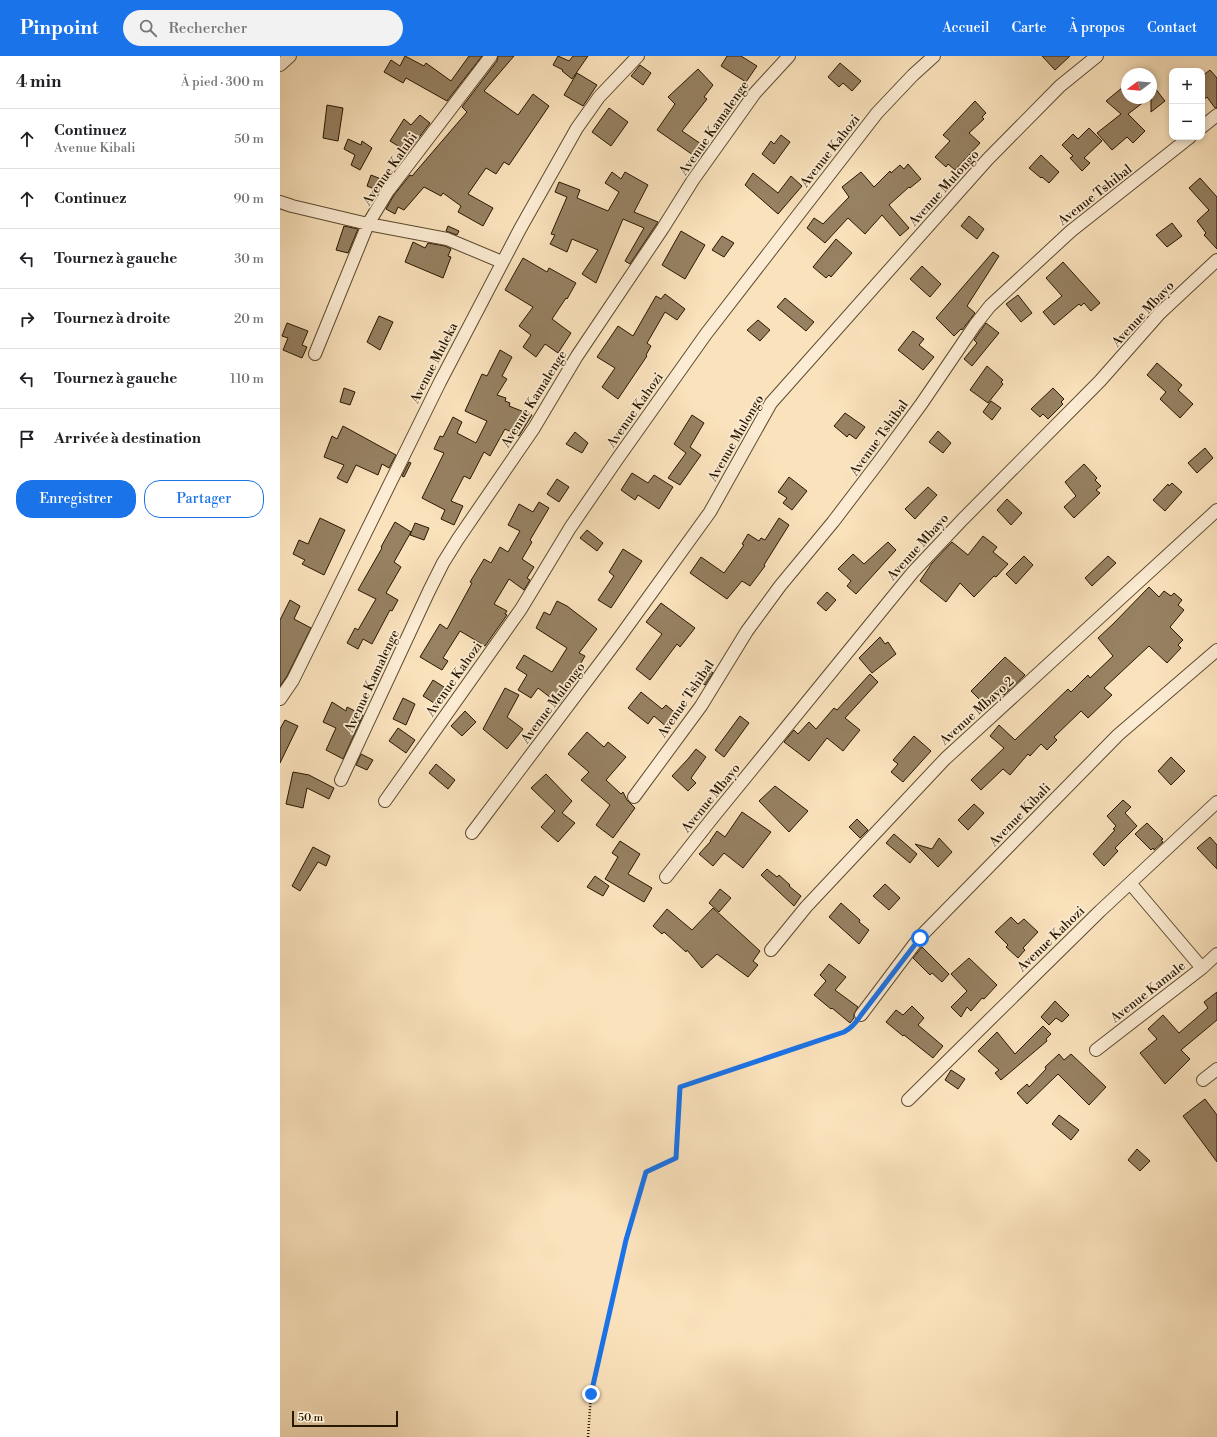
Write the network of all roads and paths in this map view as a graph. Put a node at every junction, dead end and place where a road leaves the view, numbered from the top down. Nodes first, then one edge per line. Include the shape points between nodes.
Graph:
1 (290, 56) edge
2 (491, 56) edge
3 (638, 56) edge
4 (789, 56) edge
5 (934, 56) edge
6 (1097, 56) edge
7 (280, 65) edge
8 (1217, 115) edge
9 (1205, 125) edge
10 (1186, 140) edge
11 (280, 202) edge
12 (368, 224) junction
13 (1217, 260) edge
14 (502, 262) junction
15 (315, 354) dead end
16 (1217, 510) edge
17 (1217, 650) edge
18 (280, 699) edge
19 (341, 780) dead end
20 (634, 797) dead end
21 (385, 801) dead end
22 (1217, 802) edge
23 (472, 833) dead end
24 (666, 877) dead end
25 (1130, 883) junction
26 (771, 950) dead end
27 (1217, 954) edge
28 (1202, 968) junction
29 (861, 1015) joint
30 (1096, 1050) dead end
31 (1217, 1069) edge
32 (1203, 1080) dead end
33 (908, 1100) dead end
34 (588, 1437) edge

1 - 7 street
2 - 12 street, Avenue Kalubi via 388,191
3 - 14 street, Avenue Muleka via 599,97 577,128
4 - 19 street, Avenue Kamalenge via 755,93 693,180 577,356 534,428 443,564
5 - 21 street, Avenue Kahozi via 877,113 706,334 570,528 521,609
6 - 23 street, Avenue Mulongo via 1060,86 987,160 771,403 710,512
8 - 9 street
10 - 20 street, Avenue Tshibal via 1071,231 990,306 881,459 747,631 701,706
11 - 12 street
12 - 14 street via 447,239
12 - 15 street, Avenue Kalubi
13 - 24 street, Avenue Mbayo via 1160,313 1100,382 913,572
14 - 18 street, Avenue Muleka via 293,680
16 - 26 street, Avenue Mbayo 2 via 945,759 806,907
17 - 29 street, Avenue Kibali via 1118,735 920,938
22 - 25 street, Avenue Kahozi
25 - 28 street
25 - 33 street, Avenue Kahozi
27 - 28 street, Avenue Kamale
28 - 30 street, Avenue Kamale
29 - 34 path via 855,1024 844,1032 680,1087 676,1158 646,1172 626,1240 591,1394
31 - 32 street

